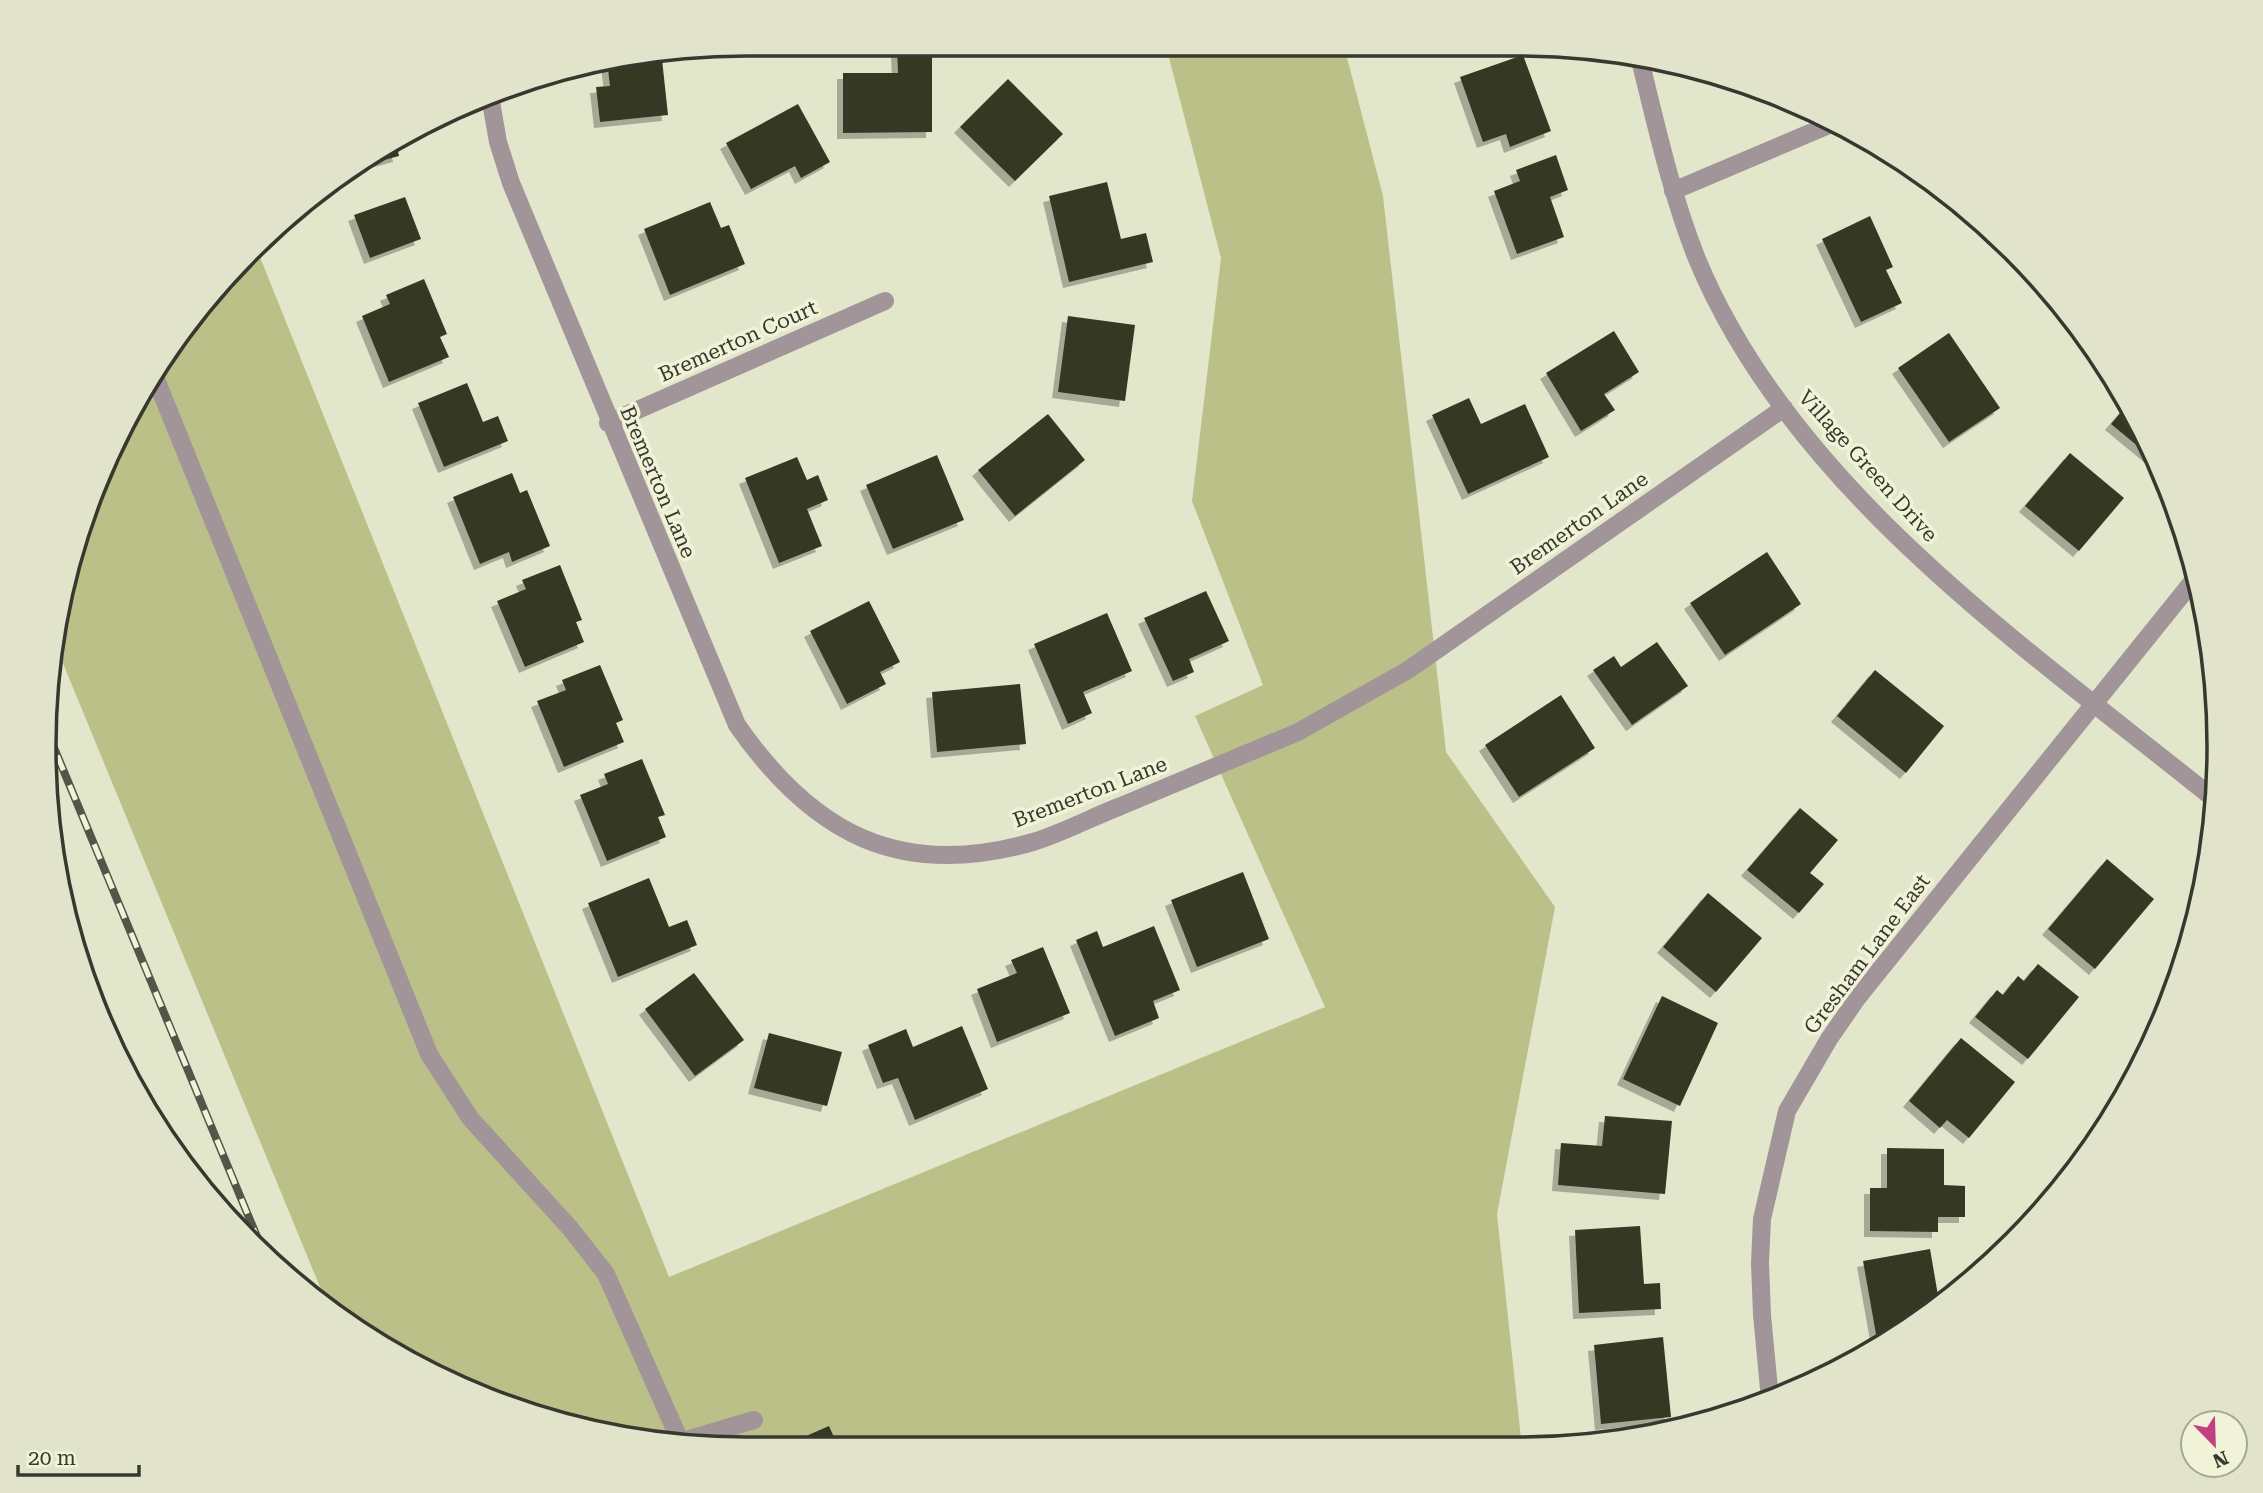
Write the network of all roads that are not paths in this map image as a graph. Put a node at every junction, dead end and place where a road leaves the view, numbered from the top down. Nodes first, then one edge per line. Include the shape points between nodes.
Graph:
1 (1642, 68) edge
2 (492, 105) edge
3 (1823, 128) edge
4 (1674, 191) junction
5 (885, 301) dead end
6 (158, 385) edge
7 (1784, 408) junction
8 (608, 423) junction
9 (2188, 587) edge
10 (2095, 702) junction
11 (2206, 792) edge
12 (1769, 1388) edge
13 (754, 1420) dead end
14 (677, 1433) edge
15 (703, 1436) edge

1 - 4 street, Village Green Drive
2 - 8 street, Bremerton Lane via 511,183
3 - 4 street
4 - 7 street, Village Green Drive via 1698,260 1734,333
5 - 8 street, Bremerton Court
6 - 14 street via 429,1054 470,1118 606,1274
7 - 8 street, Bremerton Lane via 1408,670 1337,713 1034,842 955,857 912,853 863,840 822,818 759,757 737,725
7 - 10 street, Village Green Drive via 1910,549
9 - 10 street, Gresham Lane East
10 - 11 street, Village Green Drive
10 - 12 street, Gresham Lane East via 1858,997 1787,1111 1762,1219 1759,1263
13 - 15 street

